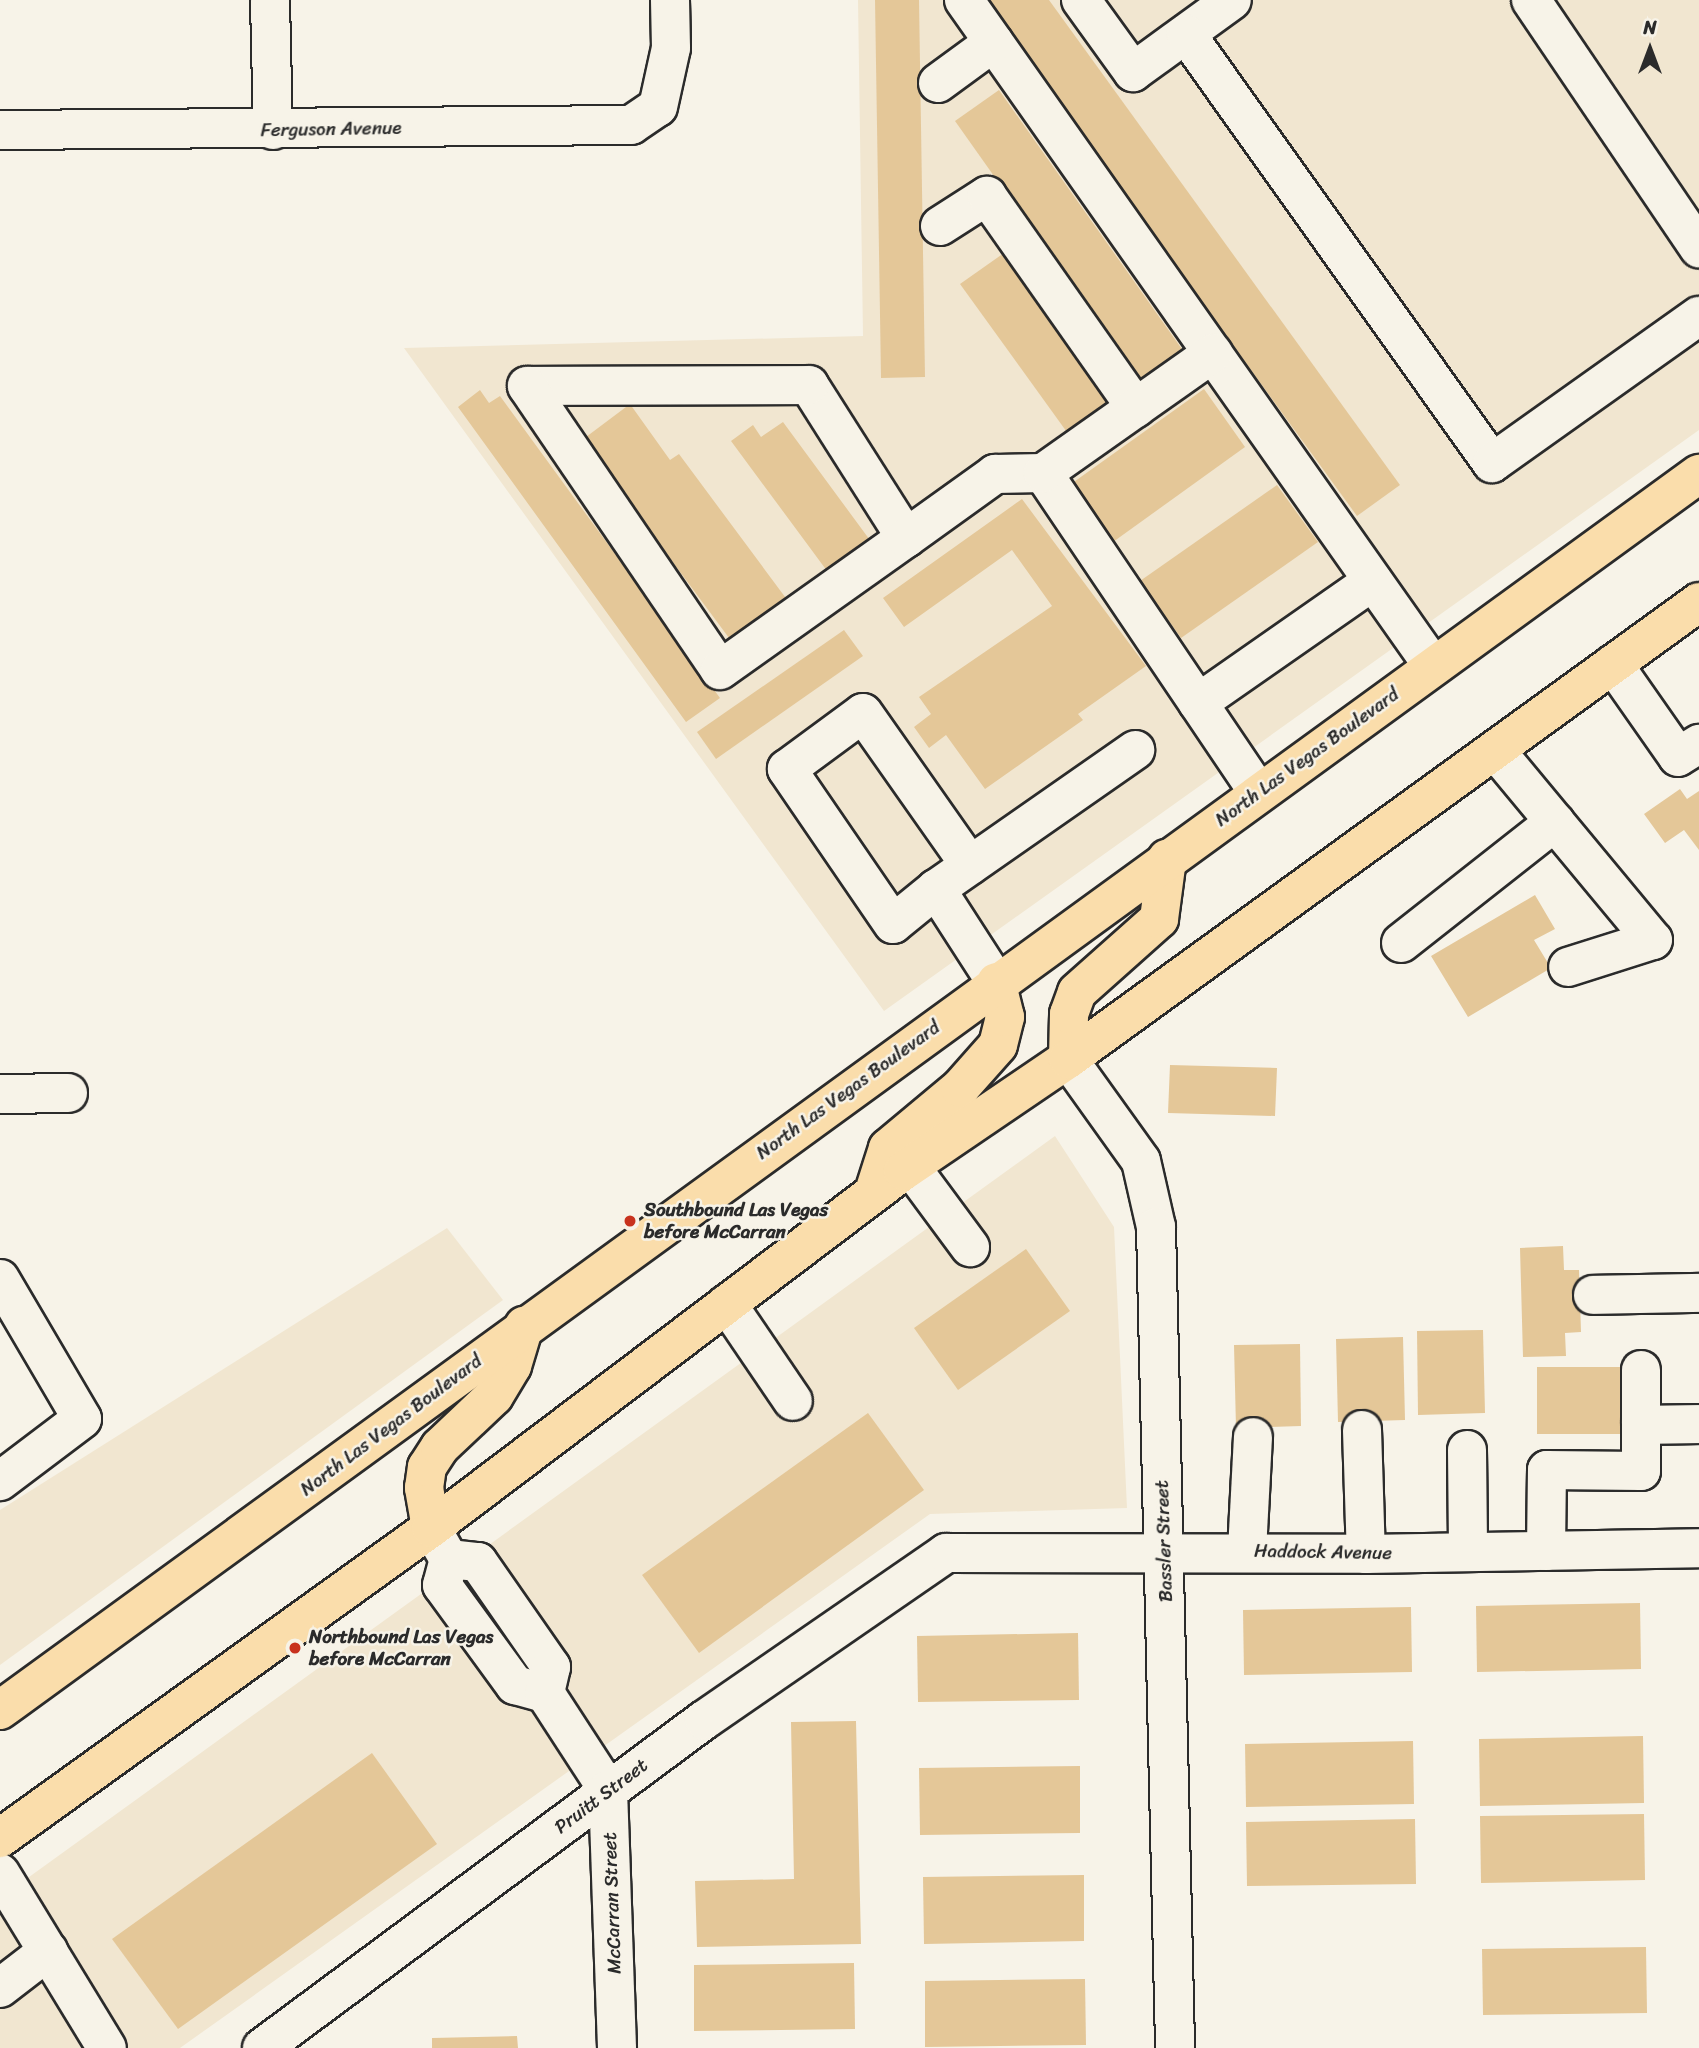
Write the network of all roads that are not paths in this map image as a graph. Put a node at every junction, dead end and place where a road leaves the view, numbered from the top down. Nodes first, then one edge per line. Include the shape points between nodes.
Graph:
1 (270, 0) edge
2 (670, 0) edge
3 (964, 0) edge
4 (1081, 0) edge
5 (1232, 0) edge
6 (1531, 0) edge
7 (1186, 34) junction
8 (994, 42) junction
9 (938, 83) dead end
10 (0, 130) edge
11 (273, 130) junction
12 (940, 226) dead end
13 (1699, 248) edge
14 (1699, 316) edge
15 (1213, 353) junction
16 (1136, 408) junction
17 (1044, 473) junction
18 (1699, 474) edge
19 (906, 538) junction
20 (1373, 581) junction
21 (1699, 602) edge
22 (1614, 664) junction
23 (1433, 666) junction
24 (1198, 703) junction
25 (1699, 744) edge
26 (1135, 750) dead end
27 (1495, 750) junction
28 (1258, 792) junction
29 (1555, 822) junction
30 (1167, 859) junction
31 (970, 865) junction
32 (936, 889) junction
33 (1401, 943) dead end
34 (1568, 967) dead end
35 (996, 982) junction
36 (1068, 1059) junction
37 (68, 1093) dead end
38 (0, 1094) edge
39 (910, 1166) junction
40 (874, 1192) junction
41 (970, 1247) dead end
42 (0, 1279) edge
43 (1699, 1293) edge
44 (1593, 1295) dead end
45 (727, 1304) junction
46 (524, 1326) junction
47 (1641, 1370) dead end
48 (793, 1401) dead end
49 (1699, 1424) edge
50 (1641, 1425) junction
51 (1362, 1430) dead end
52 (1253, 1437) dead end
53 (1467, 1450) dead end
54 (0, 1481) edge
55 (440, 1543) junction
56 (1699, 1548) edge
57 (1247, 1551) junction
58 (1546, 1551) junction
59 (1165, 1552) junction
60 (1468, 1552) junction
61 (946, 1553) joint
62 (1366, 1554) junction
63 (0, 1710) edge
64 (608, 1790) junction
65 (0, 1838) edge
66 (0, 1873) edge
67 (48, 1951) junction
68 (0, 1988) edge
69 (107, 2048) edge
70 (262, 2048) edge
71 (617, 2048) edge
72 (1175, 2048) edge

1 - 11 street
2 - 11 street, Ferguson Avenue via 671,48 657,107 631,125
3 - 8 street
4 - 7 street via 1133,72
5 - 7 street
6 - 13 street
7 - 14 street via 1492,463
8 - 9 street
8 - 15 street
10 - 11 street, Ferguson Avenue
12 - 16 street via 987,196
15 - 16 street
15 - 20 street
16 - 17 street
17 - 19 street via 995,474
17 - 24 street
18 - 23 main road, North Las Vegas Boulevard
19 - 19 street via 720,670 527,386 809,385
20 - 23 street
20 - 24 street
21 - 22 main road
22 - 25 street via 1678,757
22 - 27 main road
23 - 28 main road, North Las Vegas Boulevard
24 - 28 street
26 - 31 street
27 - 29 street
27 - 36 main road
28 - 30 main road, North Las Vegas Boulevard
29 - 33 street
29 - 34 street via 1653,940
30 - 35 main road, North Las Vegas Boulevard
30 - 36 main road via 1159,919 1077,992 1069,1014
31 - 32 street
31 - 32 street via 863,713 787,769 893,924
32 - 35 street
35 - 40 main road via 1005,1017 998,1045 960,1087 888,1148
35 - 46 main road, North Las Vegas Boulevard
36 - 39 main road
36 - 59 street, Bassler Street via 1141,1161 1156,1227
37 - 38 street
39 - 40 main road
39 - 41 street
40 - 45 main road
42 - 54 street via 82,1419
43 - 44 street
45 - 48 street
45 - 55 main road
46 - 55 main road via 512,1366 494,1396 440,1447 427,1467 424,1488
46 - 63 main road, North Las Vegas Boulevard
47 - 50 street
49 - 50 street
50 - 58 street via 1641,1471 1547,1471
51 - 62 street
52 - 57 street
53 - 60 street
55 - 64 street via 478,1562 551,1668 545,1693
55 - 65 main road
56 - 58 street, Haddock Avenue
57 - 59 street, Haddock Avenue
57 - 62 street, Haddock Avenue
58 - 60 street, Haddock Avenue
59 - 61 street, Haddock Avenue
59 - 72 street, Bassler Street
60 - 62 street, Haddock Avenue
61 - 64 street, Pruitt Street
64 - 70 street, Pruitt Street
64 - 71 street, McCarran Street
66 - 67 street
67 - 68 street
67 - 69 street

